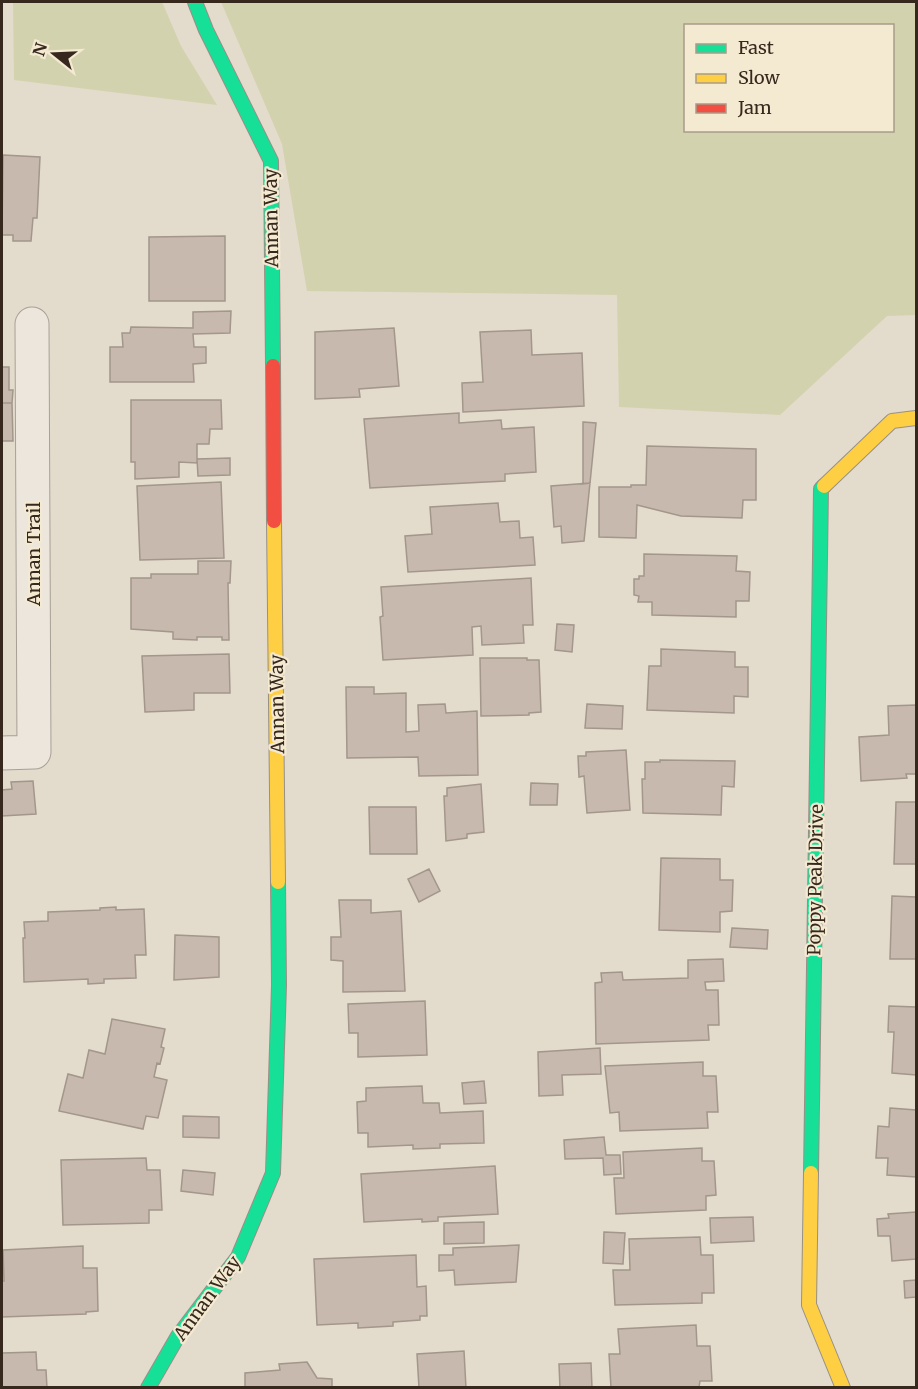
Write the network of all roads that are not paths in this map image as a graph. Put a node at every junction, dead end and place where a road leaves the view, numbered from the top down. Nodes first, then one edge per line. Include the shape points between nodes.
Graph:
1 (195, 2) edge
2 (32, 324) dead end
3 (916, 418) edge
4 (2, 753) edge
5 (148, 1388) edge
6 (843, 1388) edge

1 - 5 street, Annan Way via 271,161 279,1008 273,1173 238,1257 178,1336
2 - 4 street, Annan Trail via 34,752
3 - 6 street, Poppy Peak Drive via 892,421 821,489 809,1305

